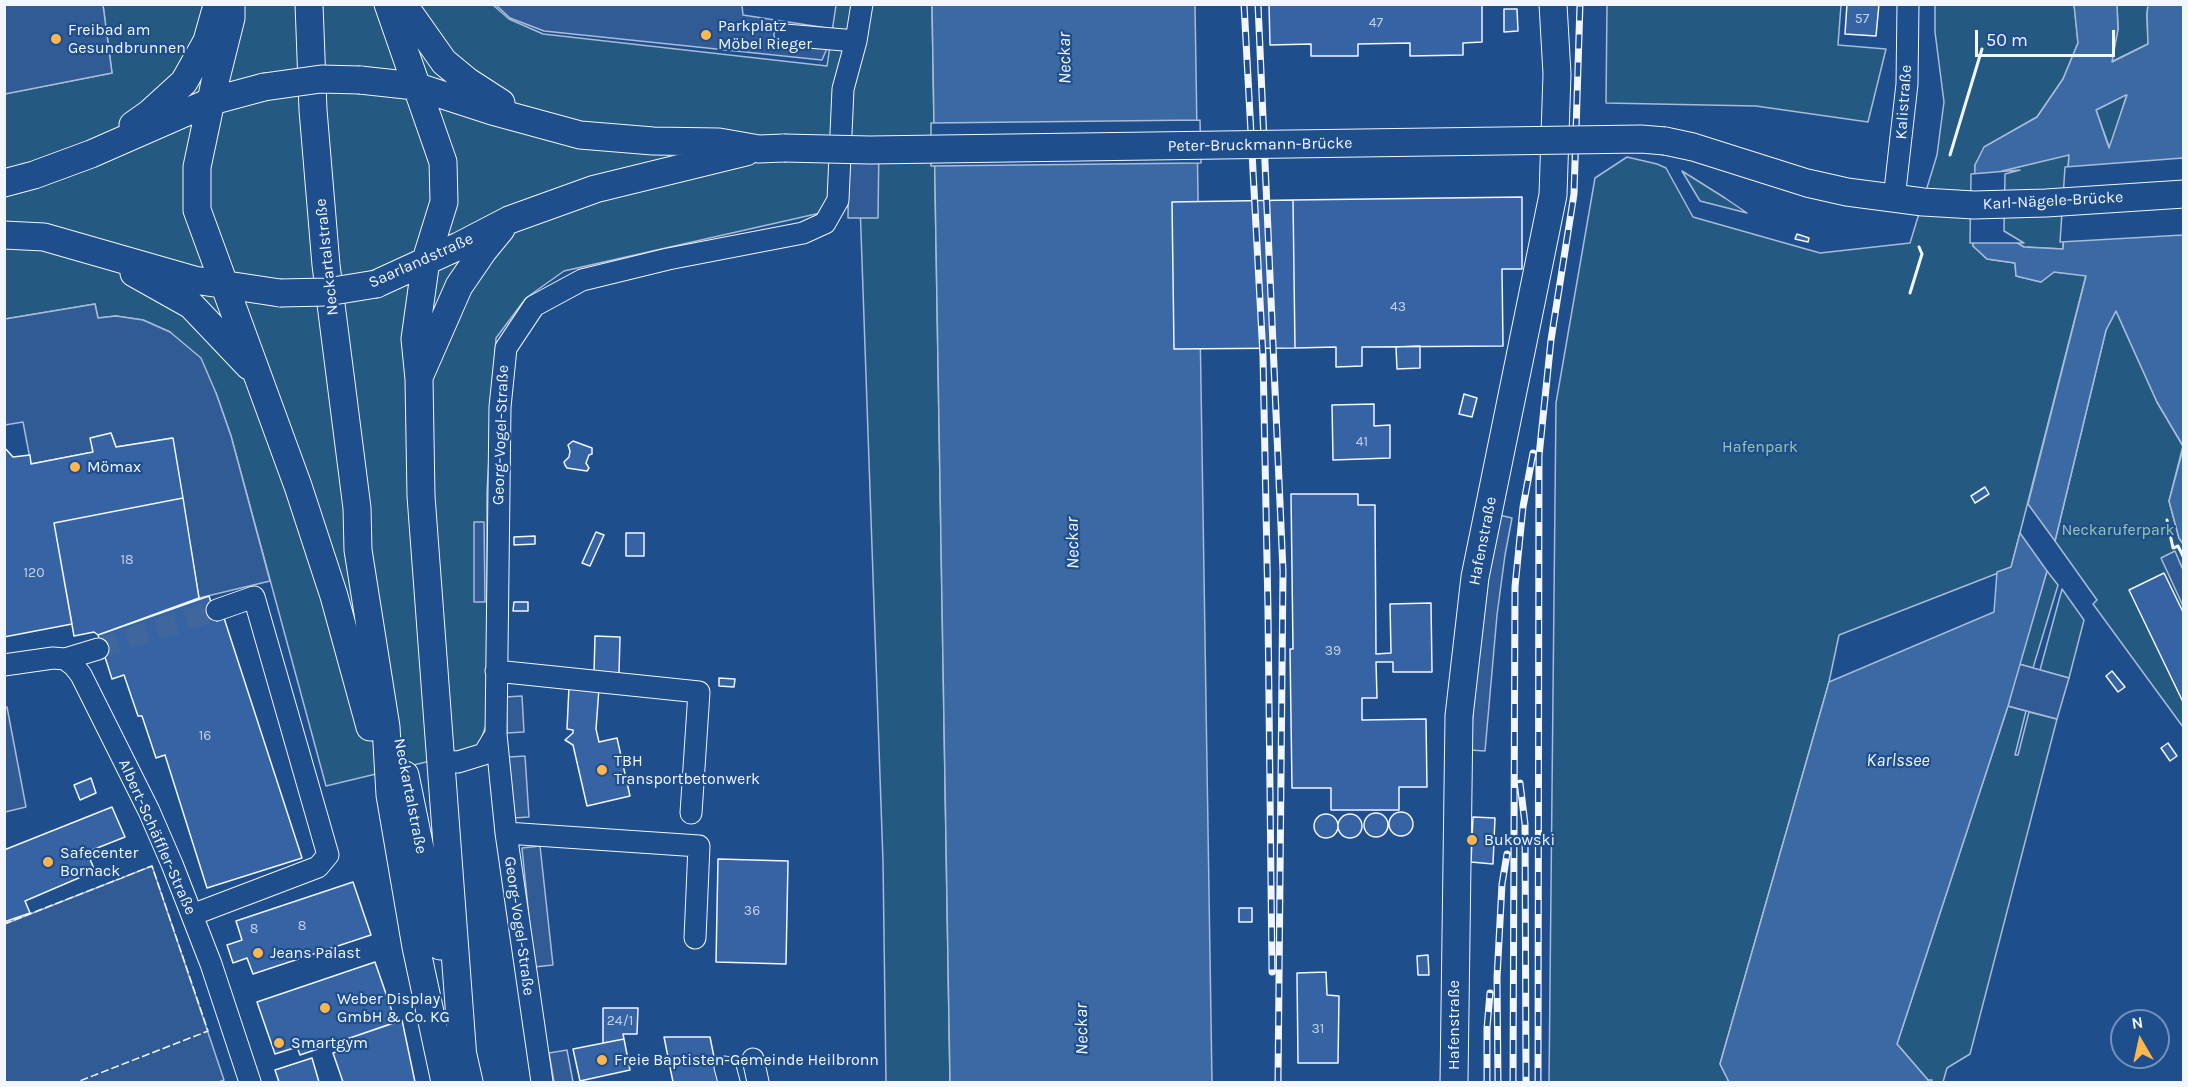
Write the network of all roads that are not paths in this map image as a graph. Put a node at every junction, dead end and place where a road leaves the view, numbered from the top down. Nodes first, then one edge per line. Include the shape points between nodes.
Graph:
1 (217, 4) edge
2 (231, 4) edge
3 (309, 4) edge
4 (388, 4) edge
5 (403, 4) edge
6 (862, 4) edge
7 (1553, 4) edge
8 (1908, 4) edge
9 (785, 35) dead end
10 (856, 41) junction
11 (415, 86) junction
12 (212, 101) junction
13 (530, 121) junction
14 (771, 149) junction
15 (92, 154) junction
16 (4, 183) edge
17 (2184, 194) edge
18 (1894, 199) junction
19 (509, 220) junction
20 (4, 235) edge
21 (90, 249) junction
22 (426, 260) junction
23 (224, 284) junction
24 (260, 377) junction
25 (419, 379) junction
26 (357, 508) junction
27 (217, 610) tunnel mouth
28 (98, 649) tunnel mouth
29 (65, 659) junction
30 (4, 665) edge
31 (496, 670) junction
32 (496, 734) junction
33 (440, 761) junction
34 (390, 795) junction
35 (691, 813) dead end
36 (506, 833) junction
37 (192, 915) junction
38 (695, 938) dead end
39 (753, 1059) dead end
40 (453, 1077) edge
41 (250, 1083) edge
42 (542, 1083) edge
43 (758, 1083) edge
44 (1454, 1083) edge

1 - 15 main road via 207,41 184,82 150,113
2 - 12 main road
3 - 26 main road, Neckartalstraße via 326,265
4 - 11 main road
5 - 13 main road via 444,62
6 - 10 street
7 - 44 main road, Hafenstraße via 1557,74 1553,195 1475,577 1459,716
8 - 18 street, Kalistraße via 1907,84
9 - 10 street
10 - 31 street, Georg-Vogel-Straße via 843,89 838,200 825,223 803,233 582,280 534,306 506,348 500,407
11 - 12 main road, bridge via 321,79 264,87
11 - 13 main road
11 - 22 main road via 443,162 444,202
12 - 15 main road
12 - 23 main road via 197,167 197,210
13 - 14 main road via 580,135 719,142
14 - 18 main road, Peter-Bruckmann-Brücke, bridge via 1641,139 1693,147 1807,183
14 - 19 main road, Saarlandstraße via 596,189
15 - 16 main road
17 - 18 main road, Karl-Nägele-Brücke via 1974,205
19 - 22 main road, Saarlandstraße
19 - 25 main road via 459,286
20 - 21 main road, Saarlandstraße via 44,237
21 - 23 main road, Saarlandstraße via 194,280
21 - 24 main road via 191,305
22 - 23 main road, Saarlandstraße, bridge via 376,284 327,292 280,293
22 - 25 main road via 415,339
23 - 24 main road
24 - 34 main road via 334,596
25 - 33 main road via 421,496
26 - 34 main road, Neckartalstraße via 358,550 386,727
26 - 40 main road, Neckartalstraße via 369,556
27 - 37 street via 254,597 328,855 318,867
28 - 29 street
29 - 30 street
29 - 37 street, Albert-Schäffler-Straße via 81,675 102,715 149,811
31 - 32 street, Georg-Vogel-Straße
31 - 35 street via 699,692
32 - 33 street via 484,754 458,762
32 - 36 street, Georg-Vogel-Straße
33 - 40 main road
34 - 40 main road, Neckartalstraße via 416,947
36 - 38 street via 699,846
36 - 42 street, Georg-Vogel-Straße
37 - 41 street, Albert-Schäffler-Straße
39 - 43 street

